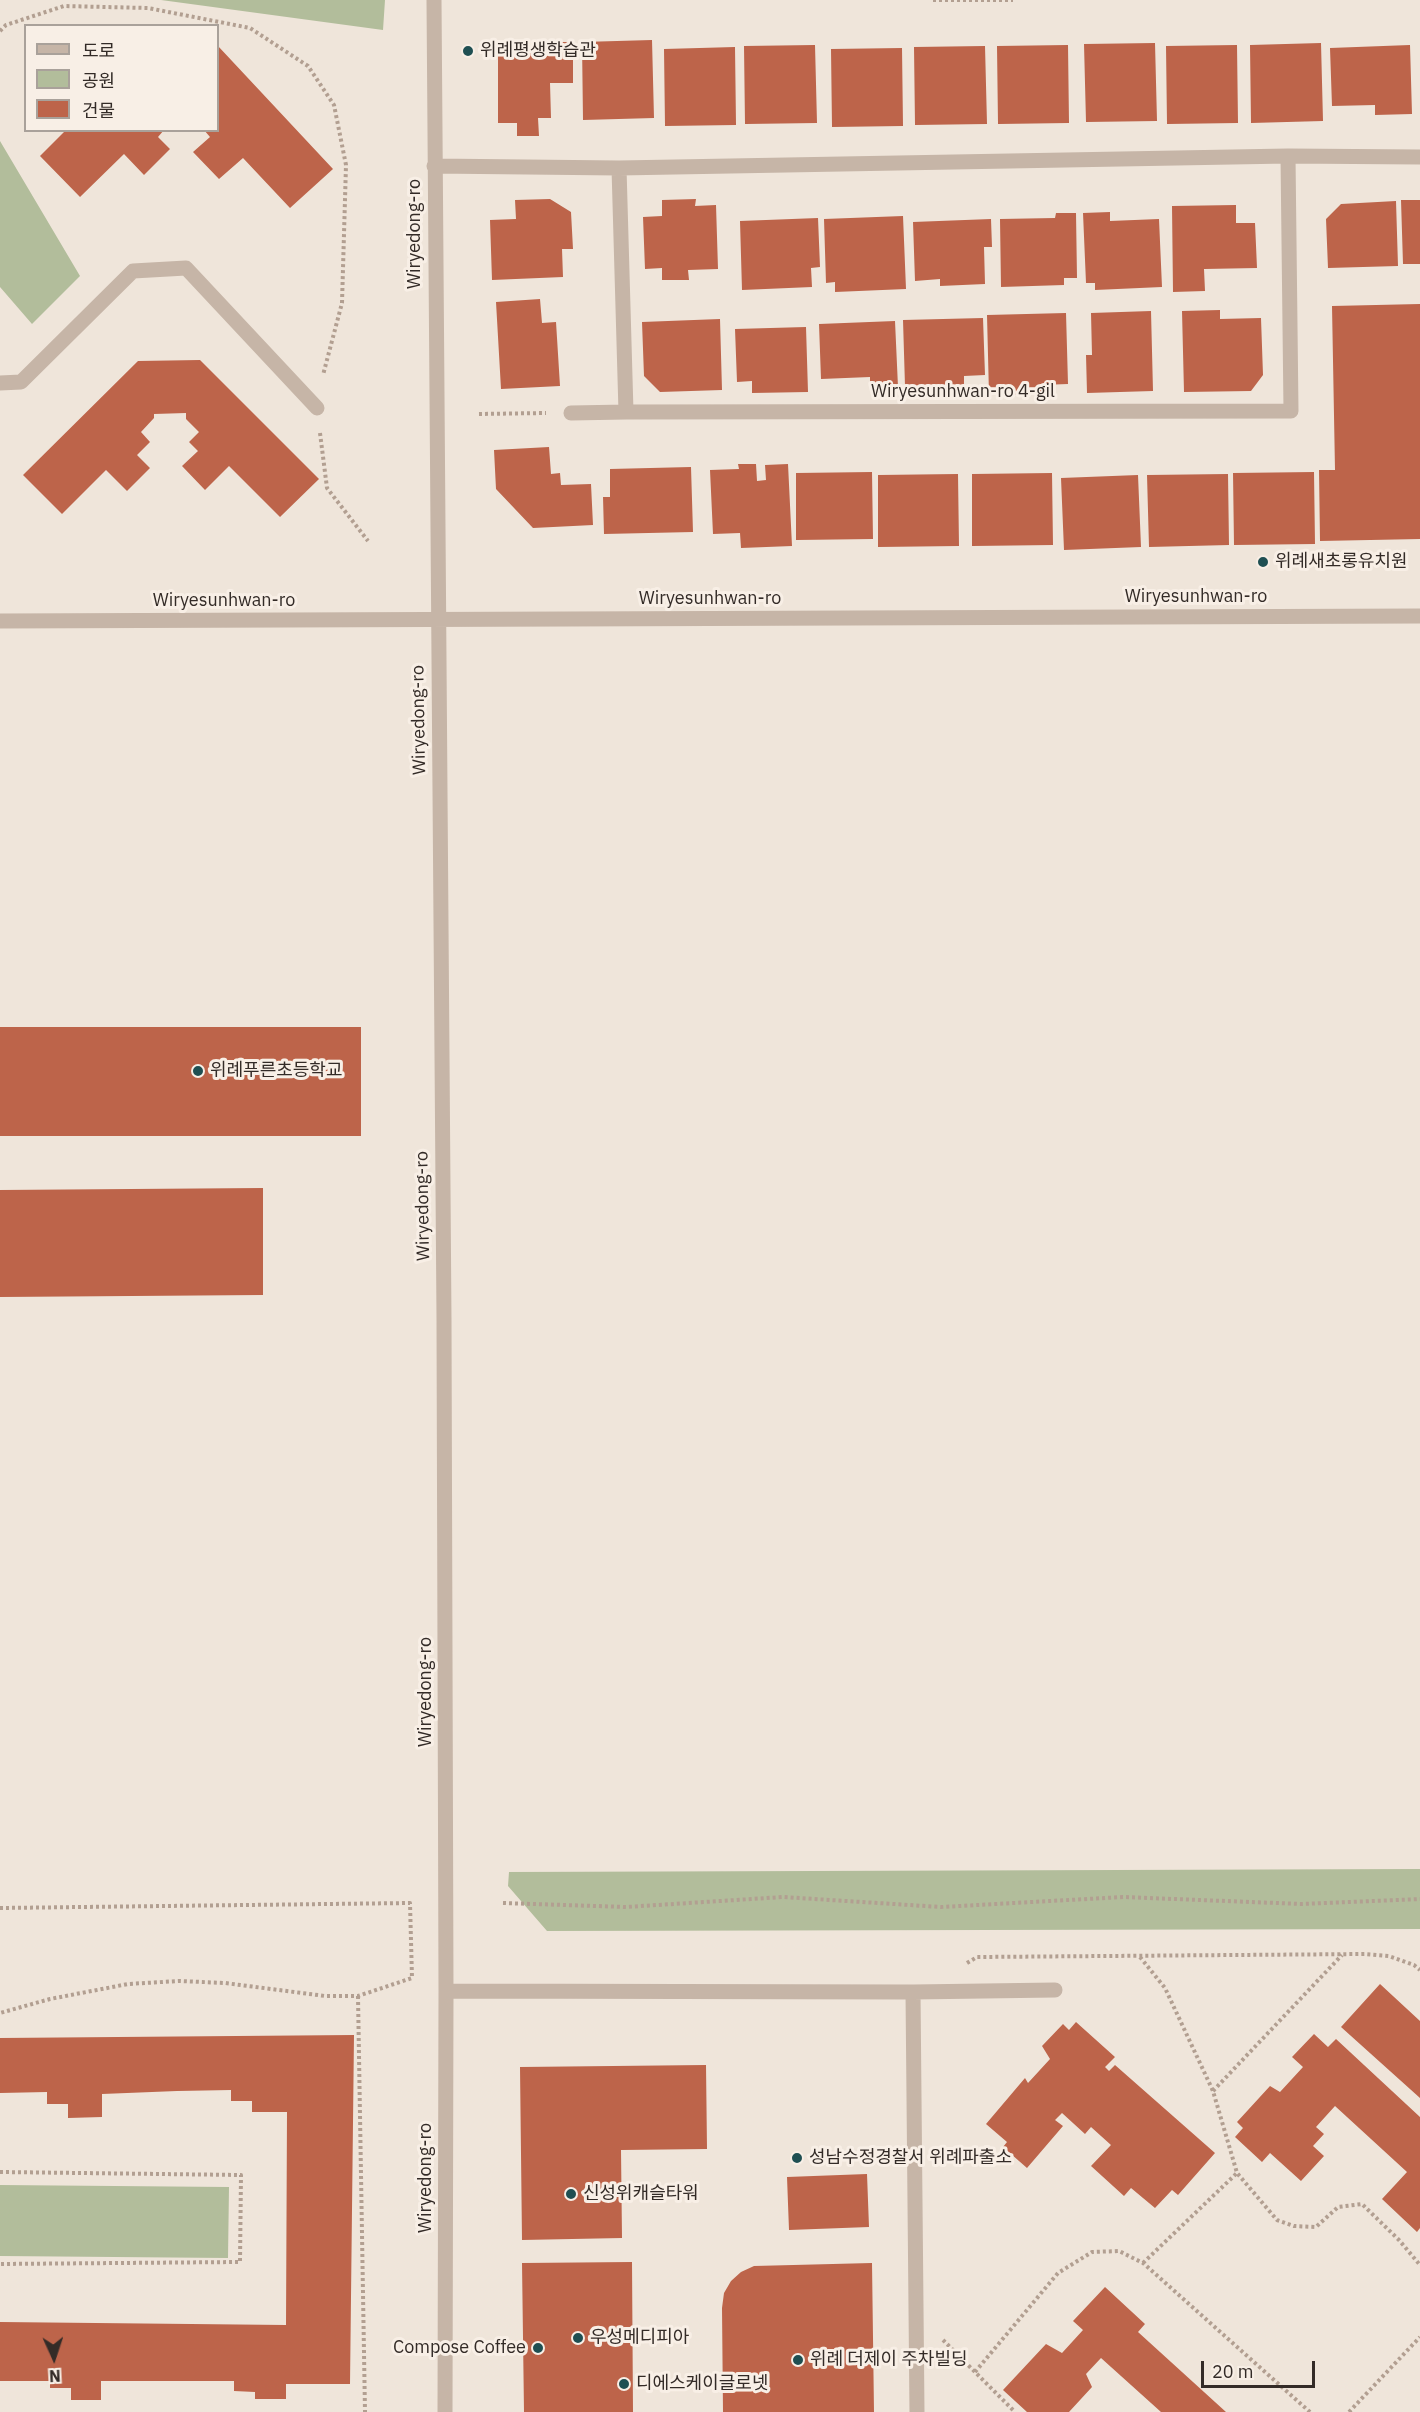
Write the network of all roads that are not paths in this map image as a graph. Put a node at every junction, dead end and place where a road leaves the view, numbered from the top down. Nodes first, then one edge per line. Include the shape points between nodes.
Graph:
1 (434, 0) edge
2 (1288, 156) junction
3 (1420, 157) edge
4 (434, 166) junction
5 (619, 168) junction
6 (0, 383) edge
7 (317, 408) road end
8 (626, 412) junction
9 (571, 413) road end
10 (1420, 616) edge
11 (437, 619) junction
12 (0, 621) edge
13 (1055, 1990) dead end
14 (447, 1991) junction
15 (913, 1992) junction
16 (444, 2412) edge
17 (917, 2412) edge

1 - 4 street, Wiryedong-ro
2 - 3 street
2 - 5 street
2 - 8 street, Wiryesunhwan-ro 4-gil via 1291,411
4 - 5 street
4 - 11 street, Wiryedong-ro
5 - 8 street
6 - 7 street via 21,382 133,271 186,268
8 - 9 street
10 - 11 street, Wiryesunhwan-ro
11 - 12 street, Wiryesunhwan-ro
11 - 14 street, Wiryedong-ro
13 - 15 street
14 - 15 street
14 - 16 street, Wiryedong-ro
15 - 17 street

